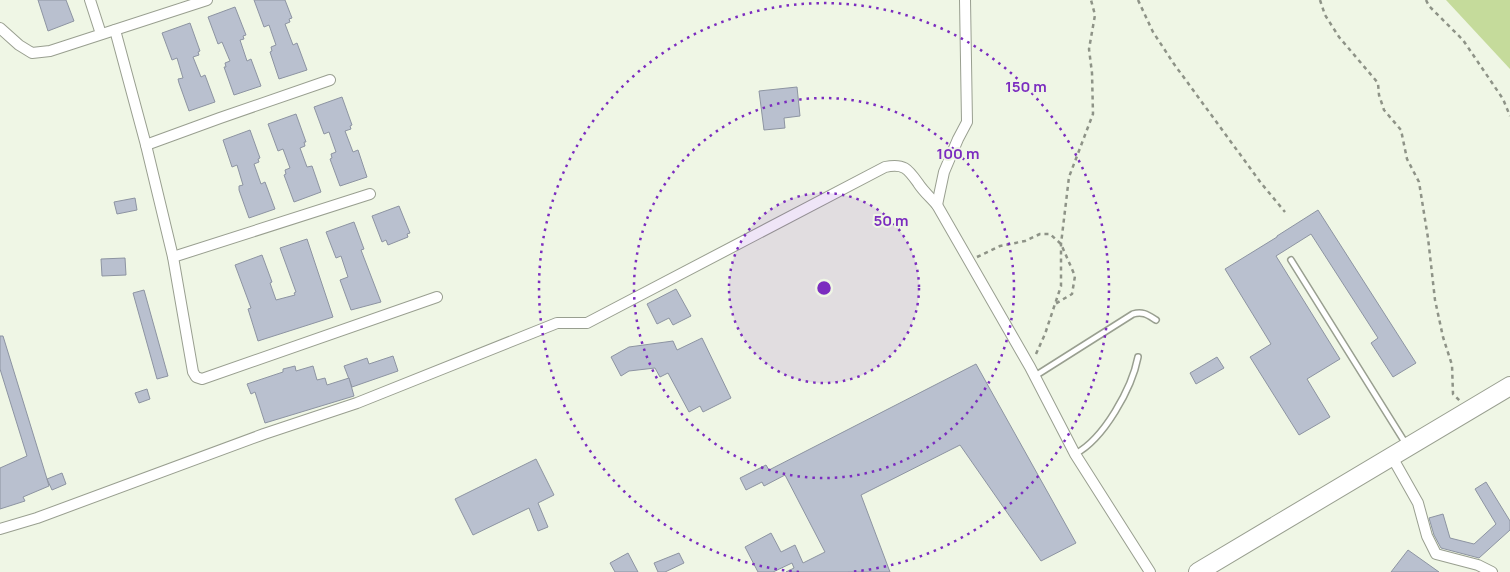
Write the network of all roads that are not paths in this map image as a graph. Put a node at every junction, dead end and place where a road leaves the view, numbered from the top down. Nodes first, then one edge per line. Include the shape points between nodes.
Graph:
1 (90, 0) edge
2 (207, 0) edge
3 (965, 0) edge
4 (0, 28) edge
5 (115, 30) junction
6 (101, 34) junction
7 (330, 80) dead end
8 (146, 145) junction
9 (370, 194) dead end
10 (937, 205) junction
11 (173, 257) junction
12 (1291, 260) dead end
13 (437, 297) dead end
14 (1156, 320) dead end
15 (1138, 357) dead end
16 (1034, 376) junction
17 (1510, 386) edge
18 (1409, 447) junction
19 (1075, 454) junction
20 (1392, 458) junction
21 (0, 529) edge
22 (1150, 572) edge
23 (1198, 572) edge
24 (1492, 572) edge

1 - 6 street
2 - 5 street
3 - 10 street via 968,122 944,172
4 - 6 street via 32,53 50,51
5 - 6 street
5 - 8 street
7 - 8 street
8 - 11 street
9 - 11 street
10 - 16 street
10 - 21 street via 910,170 896,165 885,167 588,323 557,323 357,403
11 - 13 street via 193,372 202,379
12 - 18 lane
14 - 16 lane via 1145,313 1133,314
15 - 19 lane via 1135,371 1108,424 1084,450
16 - 19 street
17 - 18 highway
18 - 20 highway
19 - 22 street
20 - 23 highway
20 - 24 street via 1418,503 1436,554

